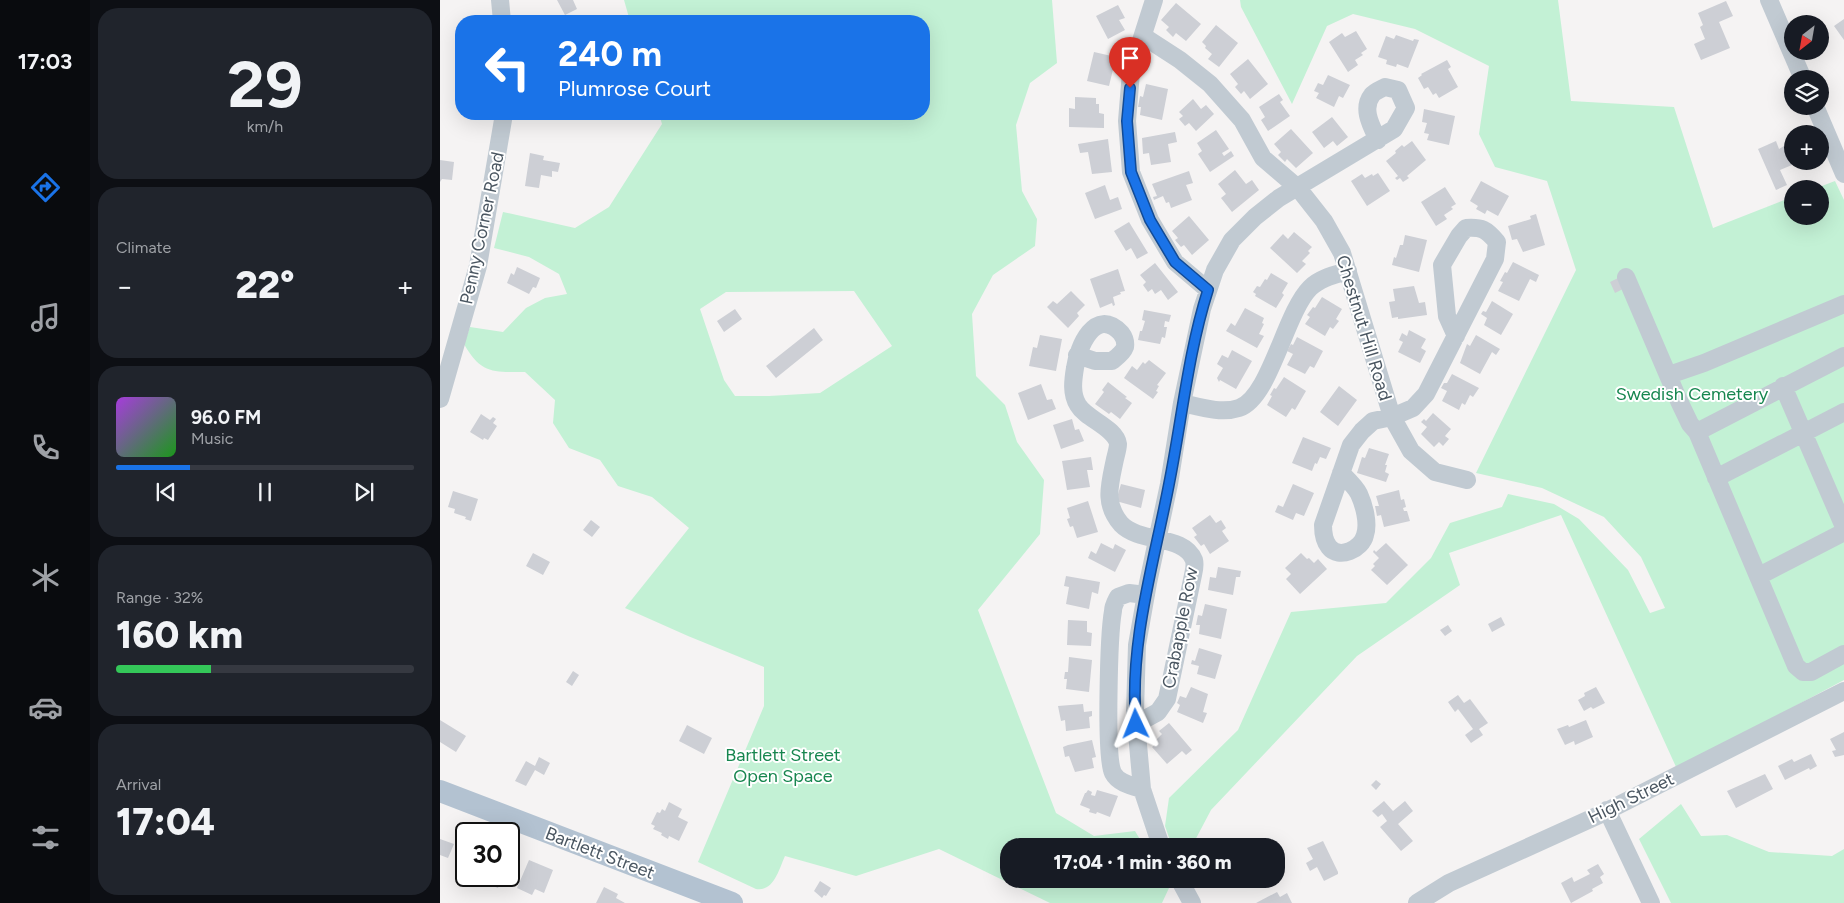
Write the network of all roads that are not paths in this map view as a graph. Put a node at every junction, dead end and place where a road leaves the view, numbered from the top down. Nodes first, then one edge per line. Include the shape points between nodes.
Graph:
1 (500, 0) edge
2 (1139, 0) edge
3 (1154, 0) edge
4 (1769, 0) edge
5 (501, 15) edge
6 (1145, 30) junction
7 (1799, 70) edge
8 (1819, 115) edge
9 (503, 120) edge
10 (1378, 140) dead end
11 (1844, 174) edge
12 (1298, 188) junction
13 (1348, 271) junction
14 (1626, 277) dead end
15 (1208, 290) junction
16 (1844, 304) edge
17 (1456, 336) junction
18 (1077, 355) dead end
19 (1844, 356) edge
20 (1669, 375) junction
21 (1783, 386) junction
22 (440, 399) edge
23 (1182, 403) junction
24 (1844, 412) edge
25 (1392, 417) junction
26 (1697, 432) junction
27 (1804, 433) junction
28 (1341, 473) dead end
29 (1716, 478) junction
30 (1467, 480) dead end
31 (1844, 527) edge
32 (1844, 532) edge
33 (1157, 540) junction
34 (1759, 576) junction
35 (1146, 595) junction
36 (1844, 654) edge
37 (1844, 691) edge
38 (1136, 724) junction
39 (1142, 789) junction
40 (440, 792) edge
41 (1607, 810) junction
42 (1158, 838) edge
43 (1184, 888) edge
44 (719, 901) edge
45 (1192, 903) edge
46 (1417, 903) edge
47 (1651, 903) edge

1 - 5 street
2 - 6 street
3 - 6 street
4 - 7 street
6 - 12 street, Chestnut Hill Road via 1210,84 1242,120 1263,158
6 - 15 street via 1131,72 1128,101 1131,172 1150,220 1175,262
8 - 11 street
9 - 22 street, Penny Corner Road via 478,266
10 - 12 street
12 - 13 street, Chestnut Hill Road via 1324,221
12 - 15 street via 1279,198 1232,240
13 - 23 street via 1321,279 1310,288 1251,400 1240,408 1223,411
13 - 25 street, Chestnut Hill Road
14 - 20 street
15 - 23 street
16 - 20 street
17 - 17 street via 1447,316 1442,265 1466,228 1477,228 1488,231 1497,242 1495,259
17 - 25 street via 1426,394 1413,408
18 - 33 street, Crabapple Row via 1072,384 1075,401 1082,412 1113,434 1118,444 1108,495 1112,510 1122,525 1138,535
19 - 21 street
20 - 26 street via 1690,424
21 - 26 street
21 - 27 street
23 - 33 street
24 - 27 street
25 - 28 street via 1373,421 1362,431 1351,445
25 - 30 street, Chestnut Hill Road via 1411,451 1435,472
26 - 29 street
27 - 29 street
27 - 31 street
29 - 34 street
32 - 34 street
33 - 35 street
33 - 38 street, Crabapple Row via 1176,543 1186,549 1194,560 1193,575 1166,699 1158,712
34 - 36 street via 1796,666 1803,672 1811,672
35 - 38 street via 1137,645
35 - 39 street via 1129,593 1118,597 1113,610 1110,645 1109,747 1113,773 1127,785
37 - 41 street, High Street
38 - 39 street
39 - 42 street
40 - 44 main road, Bartlett Street
41 - 46 street, High Street via 1449,882
41 - 47 street
43 - 45 street

